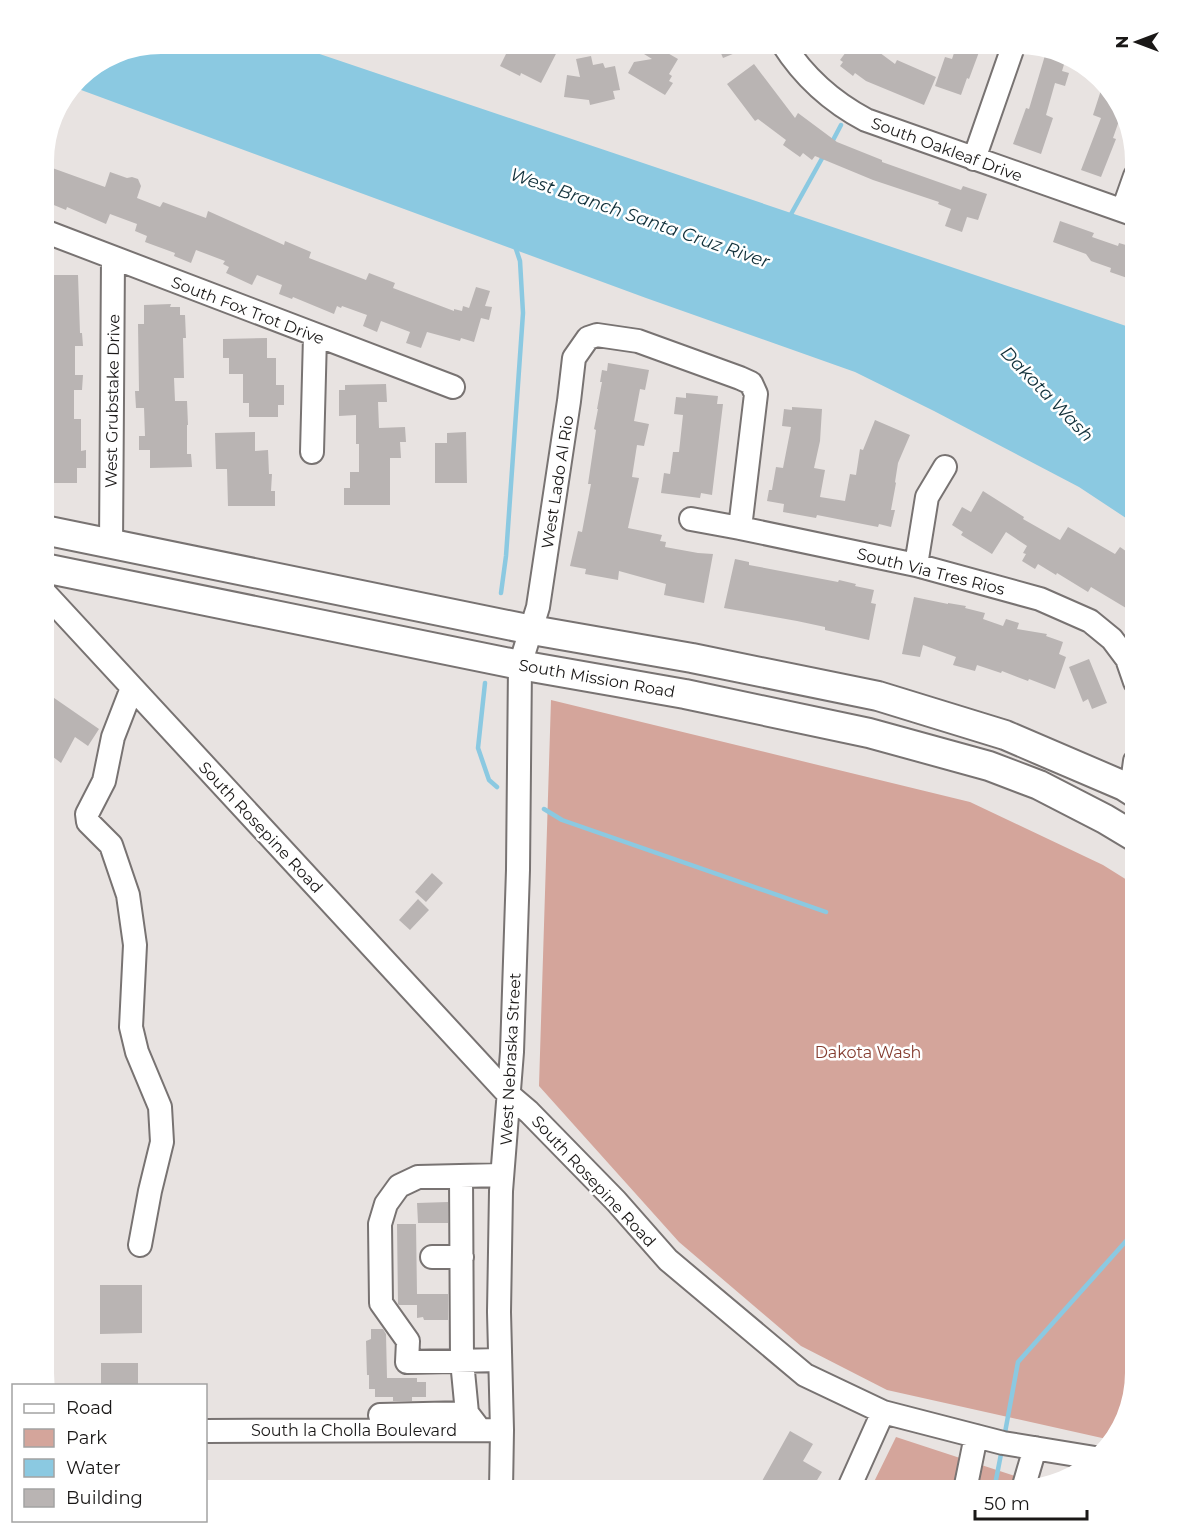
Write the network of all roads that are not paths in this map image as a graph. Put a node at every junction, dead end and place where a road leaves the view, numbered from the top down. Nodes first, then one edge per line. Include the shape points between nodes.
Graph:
1 (790, 54) edge
2 (1011, 54) edge
3 (974, 159) junction
4 (1125, 212) edge
5 (54, 235) edge
6 (113, 258) junction
7 (315, 336) junction
8 (453, 387) dead end
9 (312, 452) dead end
10 (945, 467) dead end
11 (690, 519) dead end
12 (740, 528) junction
13 (54, 532) edge
14 (111, 544) junction
15 (916, 565) junction
16 (54, 570) edge
17 (54, 603) edge
18 (532, 630) junction
19 (1125, 658) edge
20 (520, 665) junction
21 (132, 688) junction
22 (935, 714) junction
23 (925, 748) junction
24 (1125, 788) edge
25 (1125, 831) edge
26 (509, 1095) junction
27 (502, 1175) junction
28 (461, 1176) junction
29 (462, 1230) junction
30 (500, 1230) junction
31 (140, 1245) dead end
32 (432, 1257) dead end
33 (462, 1257) junction
34 (462, 1284) junction
35 (500, 1284) junction
36 (462, 1360) junction
37 (500, 1360) junction
38 (883, 1412) junction
39 (483, 1424) junction
40 (207, 1431) edge
41 (976, 1436) junction
42 (1035, 1448) junction
43 (1085, 1456) edge
44 (498, 1480) edge
45 (853, 1480) edge
46 (967, 1480) edge
47 (1026, 1480) edge

1 - 3 street, South Oakleaf Drive via 817,86 848,110
2 - 3 street
3 - 4 street, South Oakleaf Drive
5 - 6 street, South Fox Trot Drive
6 - 7 street, South Fox Trot Drive
6 - 14 street, West Grubstake Drive
7 - 8 street, South Fox Trot Drive
7 - 9 street
10 - 15 street via 927,497
11 - 12 street, South Via Tres Rios
12 - 15 street, South Via Tres Rios
12 - 18 street, West Lado Al Rio via 756,394 751,383 638,341 597,335 588,339 574,358
13 - 14 main road
14 - 18 main road
15 - 19 street, South Via Tres Rios via 1040,599 1090,621 1112,639
16 - 20 main road, South Mission Road
17 - 21 street, South Rosepine Road
18 - 20 street, West Nebraska Street
18 - 22 main road via 878,696
20 - 23 main road, South Mission Road via 685,694
20 - 26 street, West Nebraska Street via 518,882
21 - 26 street, South Rosepine Road
21 - 31 street via 113,737 104,781 87,814 88,822 111,845 128,896 135,945 131,1027 160,1107 162,1142
22 - 23 main road
22 - 24 main road via 1005,735
23 - 25 main road, South Mission Road via 1039,785
26 - 27 street, West Nebraska Street
26 - 38 street, South Rosepine Road via 616,1201 668,1260 805,1375
27 - 28 street
27 - 30 street, West Nebraska Street
28 - 29 street
28 - 36 street via 418,1177 399,1186 386,1204 380,1224 381,1303 408,1341 407,1362
29 - 30 street
29 - 33 street
30 - 35 street, West Nebraska Street
32 - 33 street
33 - 34 street
34 - 35 street
34 - 36 street
35 - 37 street, West Nebraska Street
36 - 37 street
36 - 39 street
37 - 39 street, West Nebraska Street
38 - 41 street, South Rosepine Road
38 - 45 street
39 - 40 street, South la Cholla Boulevard via 375,1430
39 - 44 street, West Nebraska Street
41 - 42 street, South Rosepine Road
41 - 46 street
42 - 43 street, South Rosepine Road
42 - 47 street

